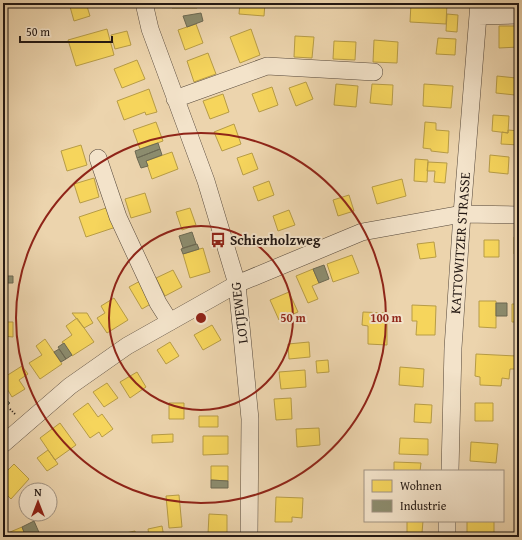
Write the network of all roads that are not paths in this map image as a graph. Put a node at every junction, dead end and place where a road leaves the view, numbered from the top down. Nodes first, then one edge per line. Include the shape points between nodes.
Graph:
1 (144, 3) edge
2 (479, 10) edge
3 (519, 15) edge
4 (374, 72) dead end
5 (175, 99) junction
6 (98, 158) dead end
7 (462, 214) junction
8 (519, 215) edge
9 (237, 284) junction
10 (170, 322) junction
11 (3, 444) edge
12 (450, 470) edge
13 (447, 522) edge
14 (249, 537) edge
15 (447, 537) edge

1 - 5 street, LOTJEWEG via 150,29
2 - 3 street, KATTOWITZER STRASSE
2 - 7 street, KATTOWITZER STRASSE
4 - 5 street via 267,66
5 - 9 street, LOTJEWEG via 206,181
6 - 10 street via 118,217 146,279
7 - 8 street
7 - 9 street via 362,232
7 - 12 street, KATTOWITZER STRASSE via 453,348
9 - 10 street
9 - 14 street, LOTJEWEG via 250,419
10 - 11 street via 127,346 70,386
13 - 15 street

